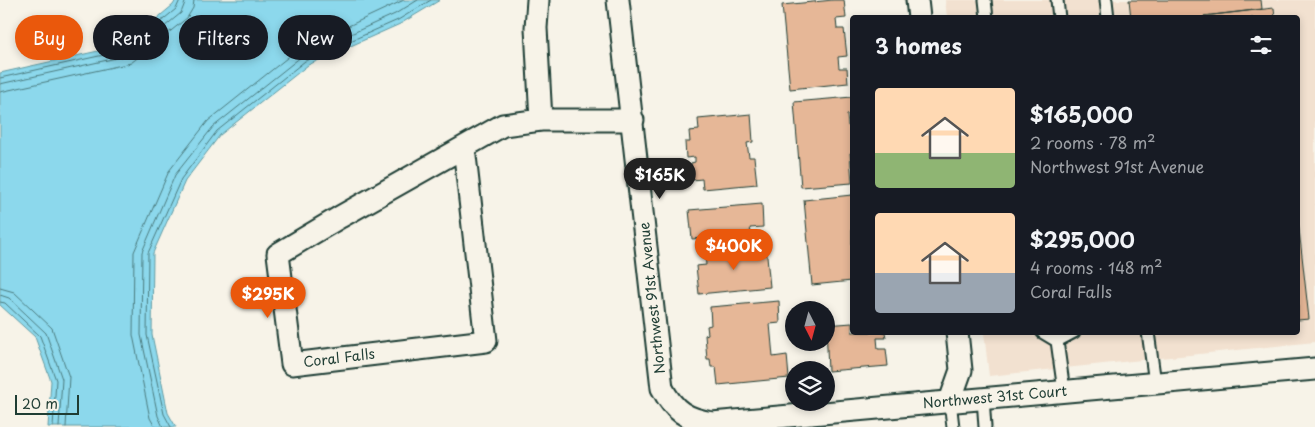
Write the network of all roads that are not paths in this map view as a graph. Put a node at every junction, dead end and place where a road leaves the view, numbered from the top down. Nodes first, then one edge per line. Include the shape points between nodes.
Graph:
1 (538, 0) edge
2 (618, 0) edge
3 (917, 0) edge
4 (985, 0) edge
5 (1057, 0) edge
6 (1106, 0) edge
7 (920, 15) edge
8 (987, 15) edge
9 (1059, 15) edge
10 (1108, 15) edge
11 (541, 120) junction
12 (633, 120) junction
13 (464, 147) junction
14 (957, 335) edge
15 (1047, 335) edge
16 (1068, 335) edge
17 (1148, 335) edge
18 (1057, 341) junction
19 (1315, 369) edge
20 (961, 370) junction
21 (1155, 383) junction
22 (1064, 391) junction
23 (983, 398) junction
24 (950, 401) junction
25 (679, 411) joint
26 (953, 427) edge
27 (985, 427) edge

1 - 11 street via 536,28
2 - 12 street, Northwest 91st Avenue
3 - 7 street
4 - 8 lane
5 - 9 lane
6 - 10 lane
11 - 12 street, Coral Falls
11 - 13 street, Coral Falls via 503,125
12 - 25 street, Northwest 91st Avenue via 662,388
13 - 13 street, Coral Falls via 278,254 292,364 486,341
14 - 20 street
15 - 18 lane
16 - 18 lane
17 - 21 lane
18 - 22 lane
19 - 21 street, Northwest 31st Court
20 - 23 street
20 - 24 street
21 - 22 street, Northwest 31st Court
22 - 23 street, Northwest 31st Court
23 - 24 street, Northwest 31st Court
23 - 27 lane
24 - 25 street, Northwest 31st Court via 712,423 694,420
24 - 26 lane

